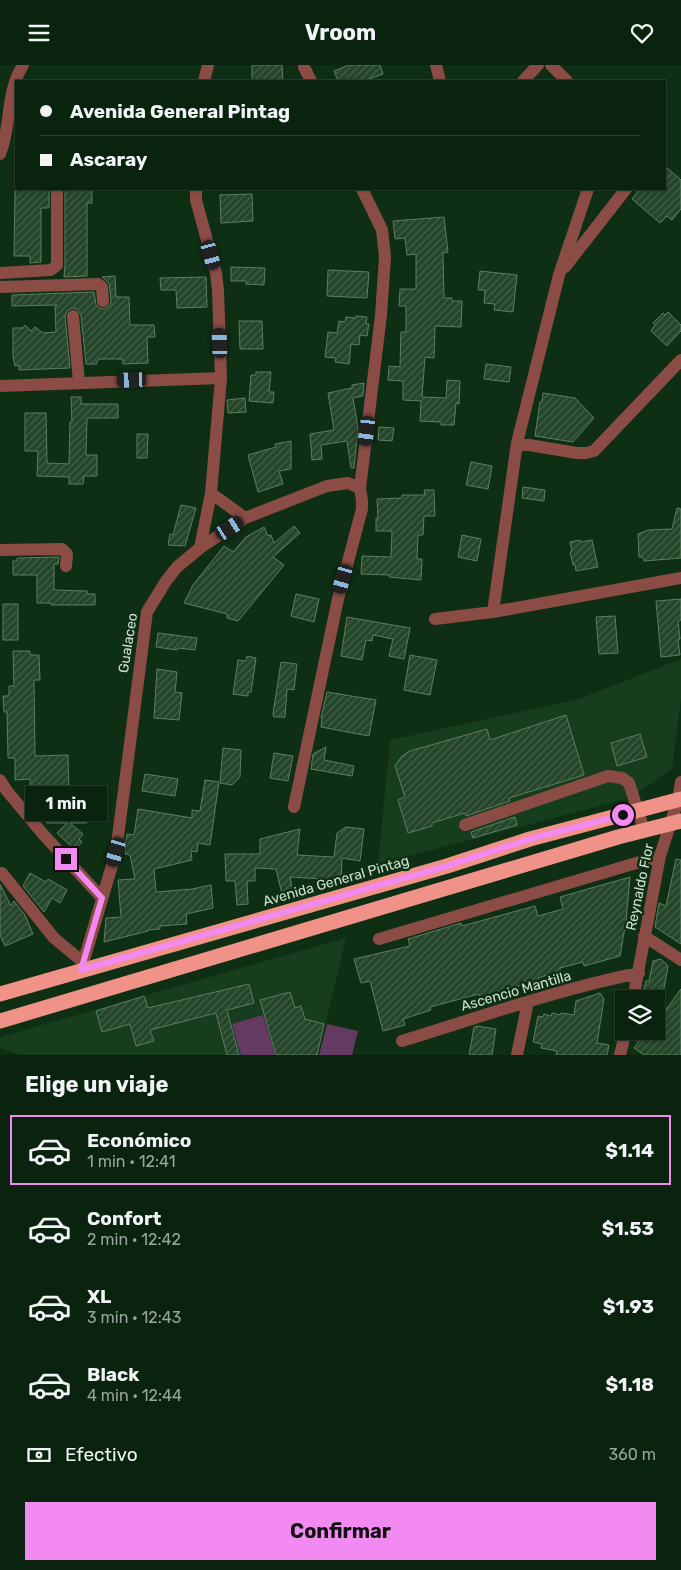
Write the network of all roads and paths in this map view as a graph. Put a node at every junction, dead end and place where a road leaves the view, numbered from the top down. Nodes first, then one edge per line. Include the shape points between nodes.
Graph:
1 (23, 65) edge
2 (208, 65) edge
3 (436, 65) edge
4 (538, 65) edge
5 (551, 65) edge
6 (304, 67) dead end
7 (16, 80) edge
8 (204, 80) edge
9 (310, 80) edge
10 (440, 80) edge
11 (524, 80) edge
12 (566, 80) edge
13 (15, 82) edge
14 (1, 149) edge
15 (57, 190) edge
16 (196, 190) edge
17 (362, 190) edge
18 (588, 190) edge
19 (625, 190) edge
20 (0, 273) edge
21 (559, 275) junction
22 (0, 287) edge
23 (103, 301) dead end
24 (73, 316) dead end
25 (681, 360) edge
26 (221, 378) junction
27 (79, 382) junction
28 (0, 386) edge
29 (517, 443) junction
30 (360, 489) junction
31 (211, 493) junction
32 (245, 518) junction
33 (200, 548) junction
34 (0, 550) edge
35 (66, 567) dead end
36 (681, 578) edge
37 (493, 612) junction
38 (435, 619) dead end
39 (0, 780) edge
40 (681, 782) edge
41 (679, 800) edge
42 (294, 807) dead end
43 (638, 811) junction
44 (675, 822) edge
45 (465, 825) dead end
46 (644, 830) junction
47 (660, 856) junction
48 (2, 873) dead end
49 (102, 898) junction
50 (644, 936) junction
51 (379, 939) dead end
52 (681, 960) edge
53 (82, 966) junction
54 (639, 973) junction
55 (635, 990) edge
56 (0, 994) edge
57 (528, 1002) junction
58 (0, 1021) edge
59 (624, 1040) edge
60 (402, 1041) dead end
61 (517, 1055) edge
62 (620, 1055) edge

1 - 7 street
2 - 8 street
3 - 10 street
4 - 11 street
5 - 12 street
6 - 9 street
13 - 14 street
15 - 20 street via 55,268
16 - 26 street via 217,281
17 - 30 street via 382,230 385,257
18 - 21 street
19 - 21 street
21 - 29 street
22 - 23 street via 98,285 102,287
24 - 27 street
25 - 29 street via 594,451 577,453
26 - 27 street
26 - 31 street
27 - 28 street
29 - 37 street
30 - 32 street, Gualaceo via 348,483 327,486
30 - 42 street via 360,522 338,599
31 - 32 street
31 - 33 street
32 - 33 street, Gualaceo
33 - 49 street, Gualaceo via 177,567 147,612 116,852
34 - 35 street via 62,549 66,553
36 - 37 street
37 - 38 street
39 - 49 street via 42,833
40 - 41 street, Reynaldo Flor
41 - 43 highway, Avenida General Pintag
41 - 44 street, Reynaldo Flor
43 - 45 street via 629,783 622,778 608,776
43 - 46 street
43 - 53 highway, Avenida General Pintag
44 - 46 highway
44 - 47 street, Reynaldo Flor
46 - 58 highway
47 - 50 street, Reynaldo Flor
47 - 51 street
48 - 53 street via 54,938
49 - 53 street, Gualaceo
50 - 52 street
50 - 54 street, Reynaldo Flor
53 - 56 highway, Avenida General Pintag
54 - 55 street, Reynaldo Flor
54 - 57 street, Ascencio Mantilla
57 - 60 street, Ascencio Mantilla
57 - 61 street
59 - 62 street

